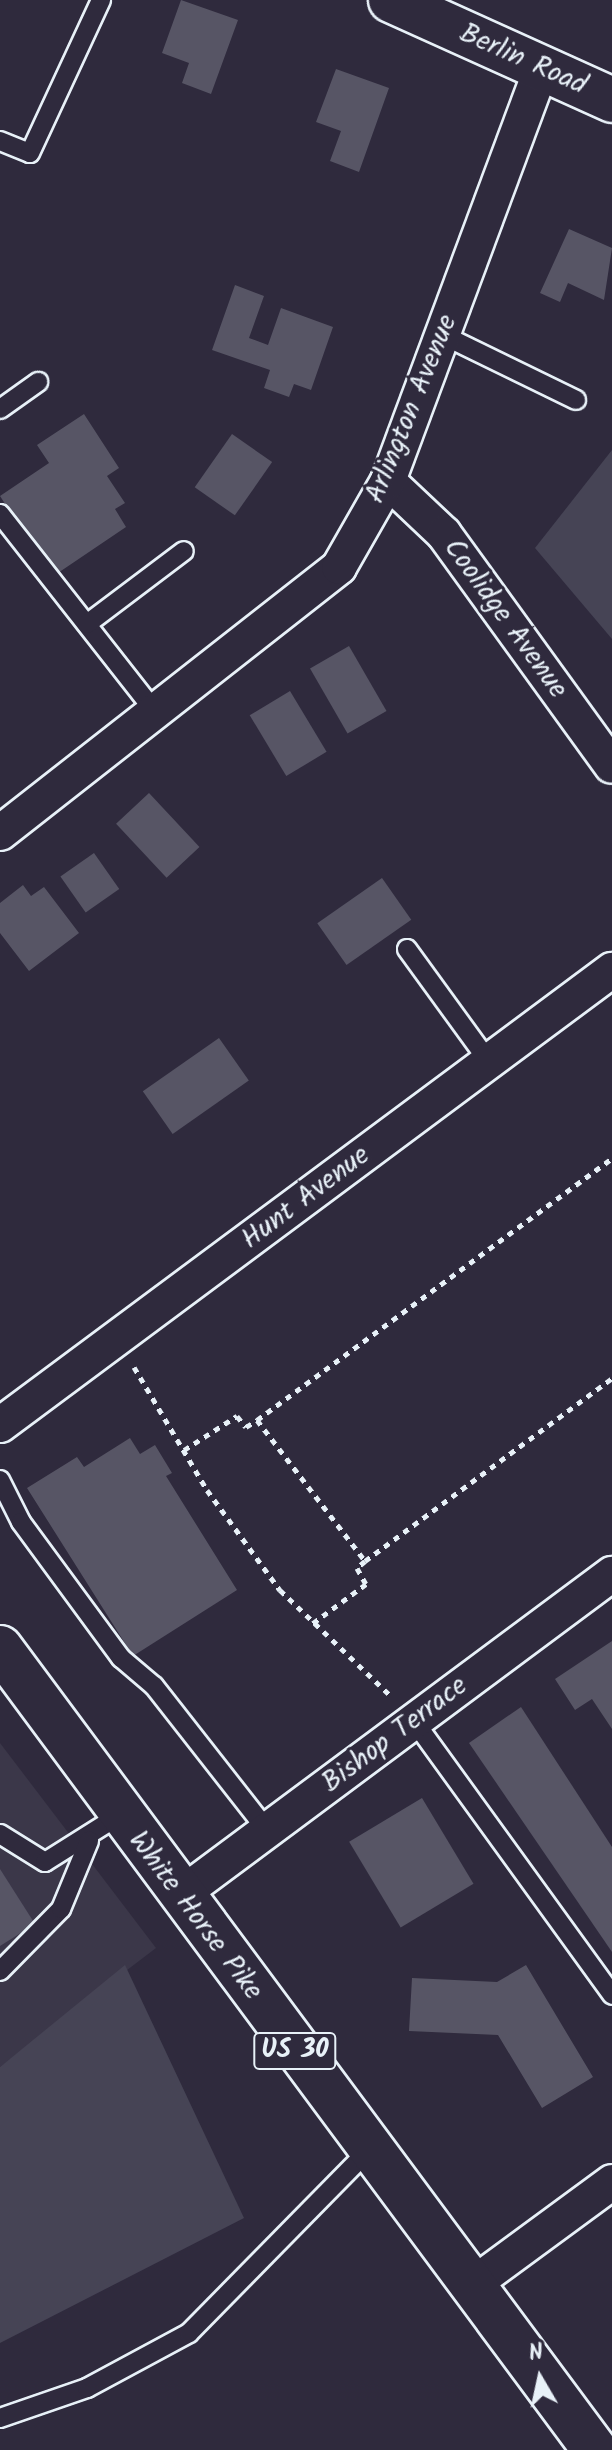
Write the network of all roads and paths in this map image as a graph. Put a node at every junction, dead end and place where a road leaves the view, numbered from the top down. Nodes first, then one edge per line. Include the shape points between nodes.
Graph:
1 (101, 0) edge
2 (391, 0) edge
3 (542, 68) junction
4 (612, 100) edge
5 (0, 141) edge
6 (443, 335) junction
7 (38, 382) dead end
8 (576, 400) dead end
9 (0, 409) edge
10 (388, 481) junction
11 (0, 514) edge
12 (184, 551) dead end
13 (87, 624) junction
14 (155, 712) junction
15 (612, 766) edge
16 (0, 833) edge
17 (407, 949) dead end
18 (612, 970) edge
19 (489, 1062) junction
20 (612, 1158) edge
21 (117, 1338) junction
22 (612, 1378) edge
23 (257, 1420) junction
24 (0, 1425) edge
25 (184, 1450) junction
26 (0, 1480) edge
27 (365, 1561) junction
28 (610, 1579) edge
29 (312, 1624) junction
30 (0, 1648) edge
31 (414, 1721) junction
32 (104, 1828) junction
33 (267, 1830) junction
34 (0, 1834) edge
35 (179, 1896) junction
36 (0, 1971) edge
37 (612, 1995) edge
38 (370, 2149) junction
39 (612, 2182) edge
40 (472, 2285) junction
41 (0, 2418) edge
42 (595, 2450) edge

1 - 5 lane via 30,153
2 - 3 main road, Berlin Road
3 - 4 main road, Berlin Road
3 - 6 street, Arlington Avenue
6 - 8 lane
6 - 10 street, Arlington Avenue
7 - 9 lane
10 - 14 street, Arlington Avenue via 339,567
10 - 15 street, Coolidge Avenue via 444,534
11 - 13 lane
12 - 13 lane
13 - 14 lane
14 - 16 street, Arlington Avenue
17 - 19 lane
18 - 19 street, Hunt Avenue
19 - 21 street, Hunt Avenue
20 - 23 path
21 - 24 street, Hunt Avenue
21 - 25 path
22 - 27 path
23 - 25 path via 246,1427 237,1416
23 - 27 path
25 - 29 path
26 - 33 lane via 21,1522 121,1658 154,1686
27 - 29 path via 357,1568 366,1584
28 - 31 street, Bishop Terrace
29 - 31 path
30 - 32 main road, White Horse Pike / US 30
31 - 33 street, Bishop Terrace
31 - 37 lane
32 - 34 lane via 45,1862
32 - 35 main road, White Horse Pike / US 30
32 - 36 lane via 61,1909
33 - 35 street, Bishop Terrace
35 - 38 main road, White Horse Pike / US 30
38 - 40 main road, White Horse Pike / US 30
38 - 41 lane via 189,2333 87,2388
39 - 40 street
40 - 42 main road, White Horse Pike / US 30

